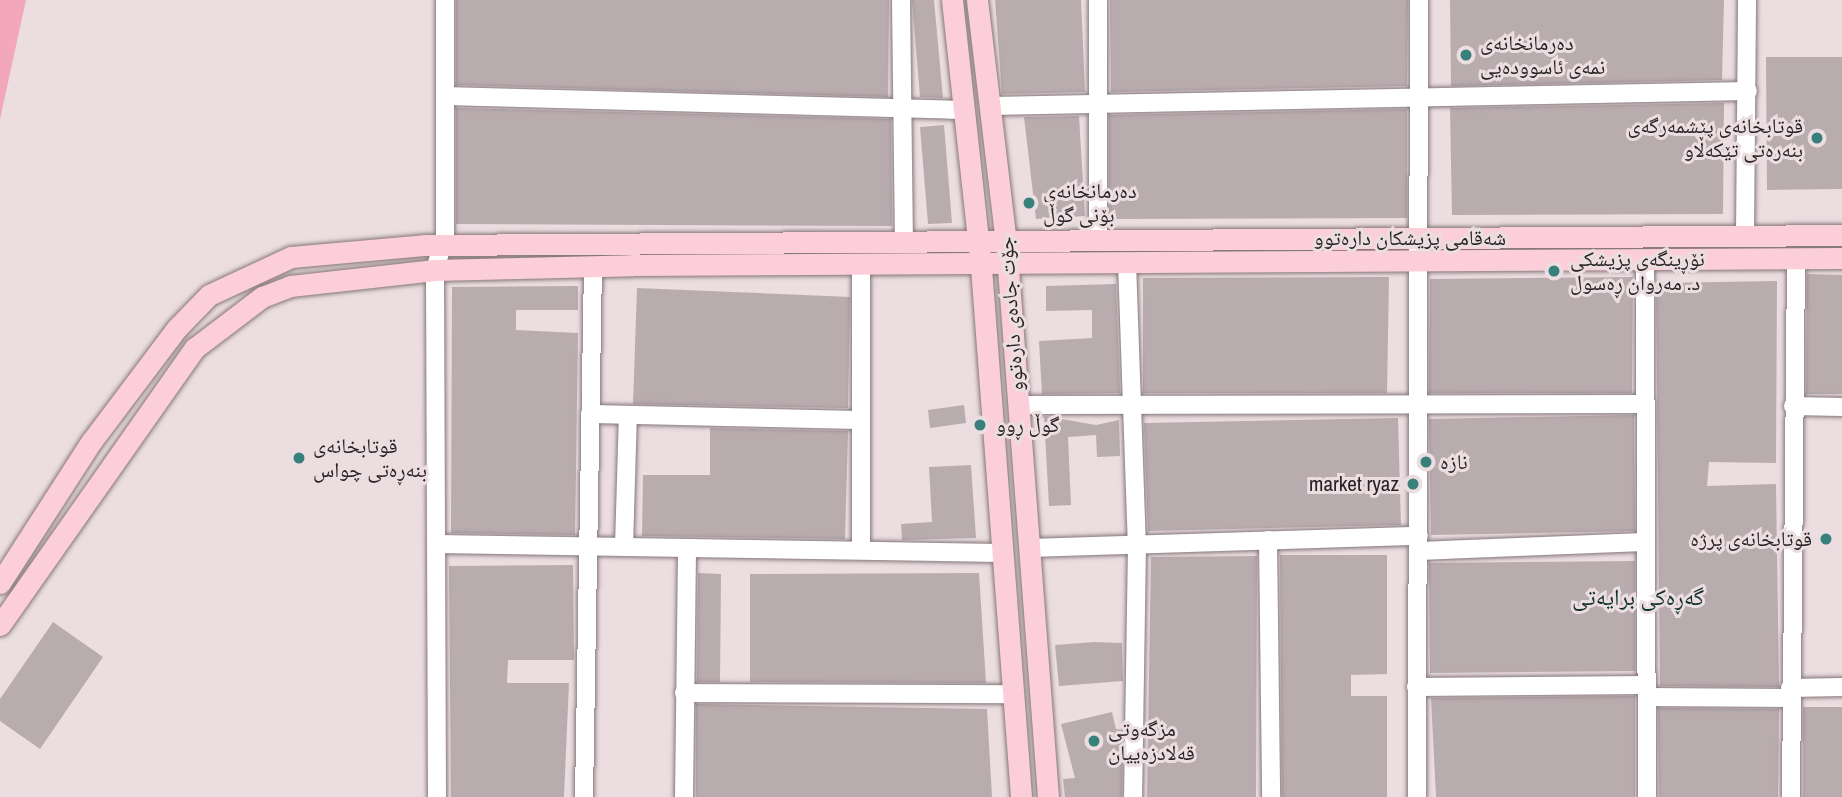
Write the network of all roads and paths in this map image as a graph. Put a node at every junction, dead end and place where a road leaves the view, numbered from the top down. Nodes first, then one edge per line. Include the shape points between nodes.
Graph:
1 (445, 0) edge
2 (901, 0) edge
3 (952, 0) edge
4 (977, 0) edge
5 (1098, 0) edge
6 (1419, 0) edge
7 (1747, 0) edge
8 (1748, 91) junction
9 (445, 96) junction
10 (1419, 98) junction
11 (1094, 101) junction
12 (904, 106) junction
13 (991, 106) junction
14 (962, 110) junction
15 (1842, 234) edge
16 (1745, 235) junction
17 (1795, 235) junction
18 (1417, 238) junction
19 (1098, 241) junction
20 (904, 242) junction
21 (979, 242) junction
22 (1006, 242) junction
23 (443, 246) junction
24 (1842, 258) edge
25 (1645, 259) junction
26 (1796, 259) junction
27 (1127, 262) junction
28 (1416, 263) junction
29 (1008, 264) junction
30 (861, 266) junction
31 (981, 267) junction
32 (593, 268) junction
33 (435, 270) junction
34 (1415, 404) junction
35 (1646, 404) junction
36 (1018, 405) junction
37 (1793, 406) junction
38 (1129, 407) junction
39 (1842, 407) edge
40 (590, 414) junction
41 (628, 415) junction
42 (860, 420) junction
43 (1268, 540) junction
44 (1643, 542) junction
45 (438, 544) junction
46 (1419, 544) junction
47 (1137, 545) junction
48 (590, 547) junction
49 (624, 547) junction
50 (687, 548) junction
51 (1029, 548) junction
52 (861, 550) junction
53 (1001, 553) junction
54 (0, 583) edge
55 (0, 625) edge
56 (1416, 687) junction
57 (1842, 687) edge
58 (1647, 691) junction
59 (684, 693) junction
60 (1790, 693) junction
61 (1012, 694) junction
62 (437, 797) edge
63 (584, 797) edge
64 (684, 797) edge
65 (1020, 797) edge
66 (1048, 797) edge
67 (1133, 797) edge
68 (1271, 797) edge
69 (1417, 797) edge
70 (1647, 797) edge
71 (1791, 797) edge

1 - 9 street
2 - 12 street
3 - 14 main road, جۆت جادەی دارەتوو
4 - 13 main road, جۆت جادەی دارەتوو
5 - 11 street
6 - 10 street
7 - 8 street
8 - 10 street
8 - 16 street
9 - 12 street
9 - 23 street
10 - 11 street
10 - 18 street
11 - 13 street
11 - 19 street
12 - 14 street
12 - 20 street
13 - 22 main road, جۆت جادەی دارەتوو
14 - 21 main road, جۆت جادەی دارەتوو
15 - 17 main road, شەقامی پزیشکان دارەتوو
16 - 17 main road, شەقامی پزیشکان دارەتوو
16 - 18 main road, شەقامی پزیشکان دارەتوو
17 - 26 main road
18 - 19 main road, شەقامی پزیشکان دارەتوو
18 - 28 street
19 - 22 main road, شەقامی پزیشکان دارەتوو
20 - 21 main road, شەقامی پزیشکان دارەتوو
20 - 23 main road, شەقامی پزیشکان دارەتوو
21 - 22 main road, شەقامی پزیشکان دارەتوو
21 - 31 main road, جۆت جادەی دارەتوو
22 - 29 main road, جۆت جادەی دارەتوو
23 - 33 street
23 - 54 main road, شەقامی پزیشکان دارەتوو via 291,257 209,295 131,386
24 - 26 main road, شەقامی پزیشکان دارەتوو
25 - 26 main road, شەقامی پزیشکان دارەتوو
25 - 28 main road, شەقامی پزیشکان دارەتوو
25 - 35 street
26 - 37 street
27 - 28 main road, شەقامی پزیشکان دارەتوو
27 - 29 main road, شەقامی پزیشکان دارەتوو
27 - 38 street
28 - 34 street
29 - 31 main road, شەقامی پزیشکان دارەتوو
29 - 36 main road, جۆت جادەی دارەتوو
30 - 31 main road, شەقامی پزیشکان دارەتوو
30 - 32 main road, شەقامی پزیشکان دارەتوو
30 - 42 street
31 - 53 main road, جۆت جادەی دارەتوو
32 - 33 main road, شەقامی پزیشکان دارەتوو
32 - 40 street
33 - 45 street
33 - 55 main road, شەقامی پزیشکان دارەتوو via 290,286 226,321 195,348
34 - 35 street
34 - 38 street
34 - 46 street
35 - 44 street
36 - 38 street
36 - 51 main road, جۆت جادەی دارەتوو
37 - 39 street
37 - 60 street
38 - 47 street
40 - 41 street
40 - 48 street
41 - 42 street
41 - 49 street
42 - 52 street
43 - 46 street
43 - 47 street
43 - 68 street
44 - 46 street
44 - 58 street
45 - 48 street
45 - 62 street
46 - 56 street
47 - 51 street
47 - 67 street
48 - 49 street
48 - 63 street
49 - 50 street
50 - 52 street
50 - 59 street
51 - 66 main road, جۆت جادەی دارەتوو
52 - 53 street
53 - 61 main road, جۆت جادەی دارەتوو
56 - 58 street
56 - 69 street
57 - 60 street
58 - 60 street
58 - 70 street
59 - 61 street
59 - 64 street
60 - 71 street
61 - 65 main road, جۆت جادەی دارەتوو

